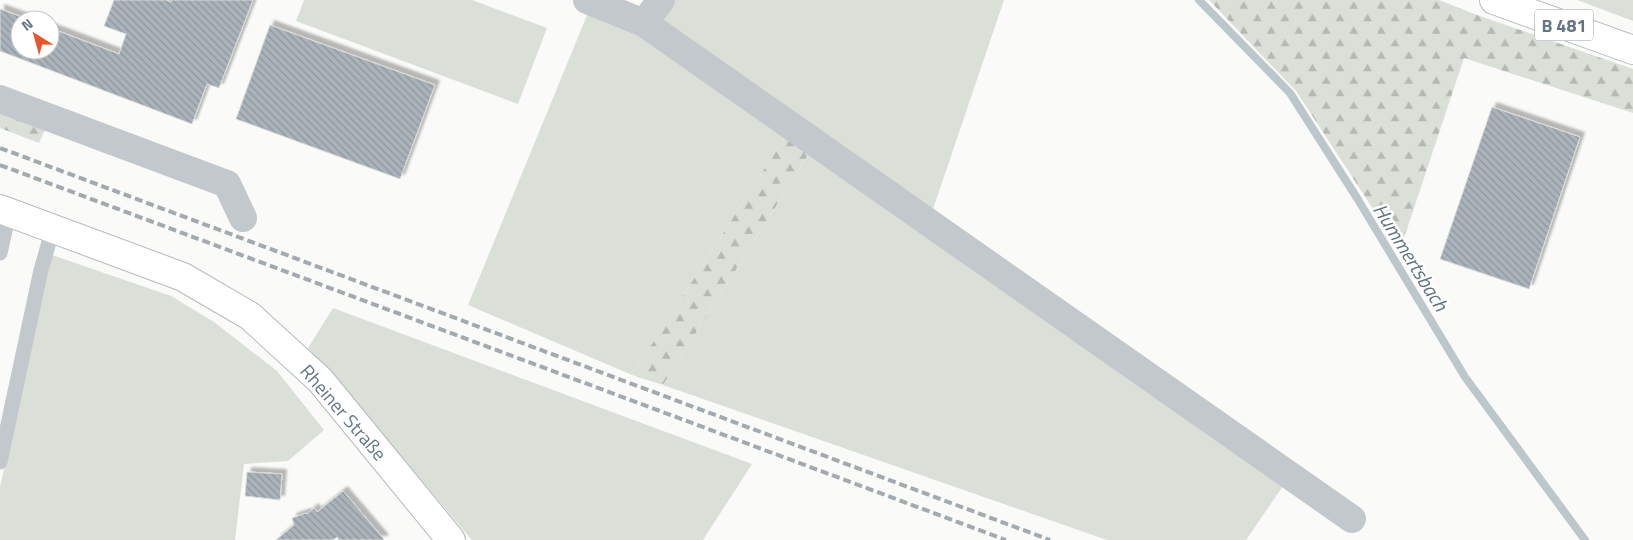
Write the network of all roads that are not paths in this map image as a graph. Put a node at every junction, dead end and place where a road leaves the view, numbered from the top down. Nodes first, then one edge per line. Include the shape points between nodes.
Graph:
1 (587, 0) edge
2 (661, 0) edge
3 (1494, 0) edge
4 (644, 23) junction
5 (1633, 50) edge
6 (0, 99) edge
7 (5, 211) edge
8 (243, 218) dead end
9 (52, 228) junction
10 (0, 253) edge
11 (0, 462) edge
12 (1352, 519) dead end
13 (452, 540) edge

1 - 4 street
2 - 4 street
3 - 5 street, B 481
4 - 12 street
6 - 8 street via 227,184
7 - 9 street, Rheiner Straße
7 - 10 lane
9 - 11 lane
9 - 13 street, Rheiner Straße via 182,277 250,316 320,380

